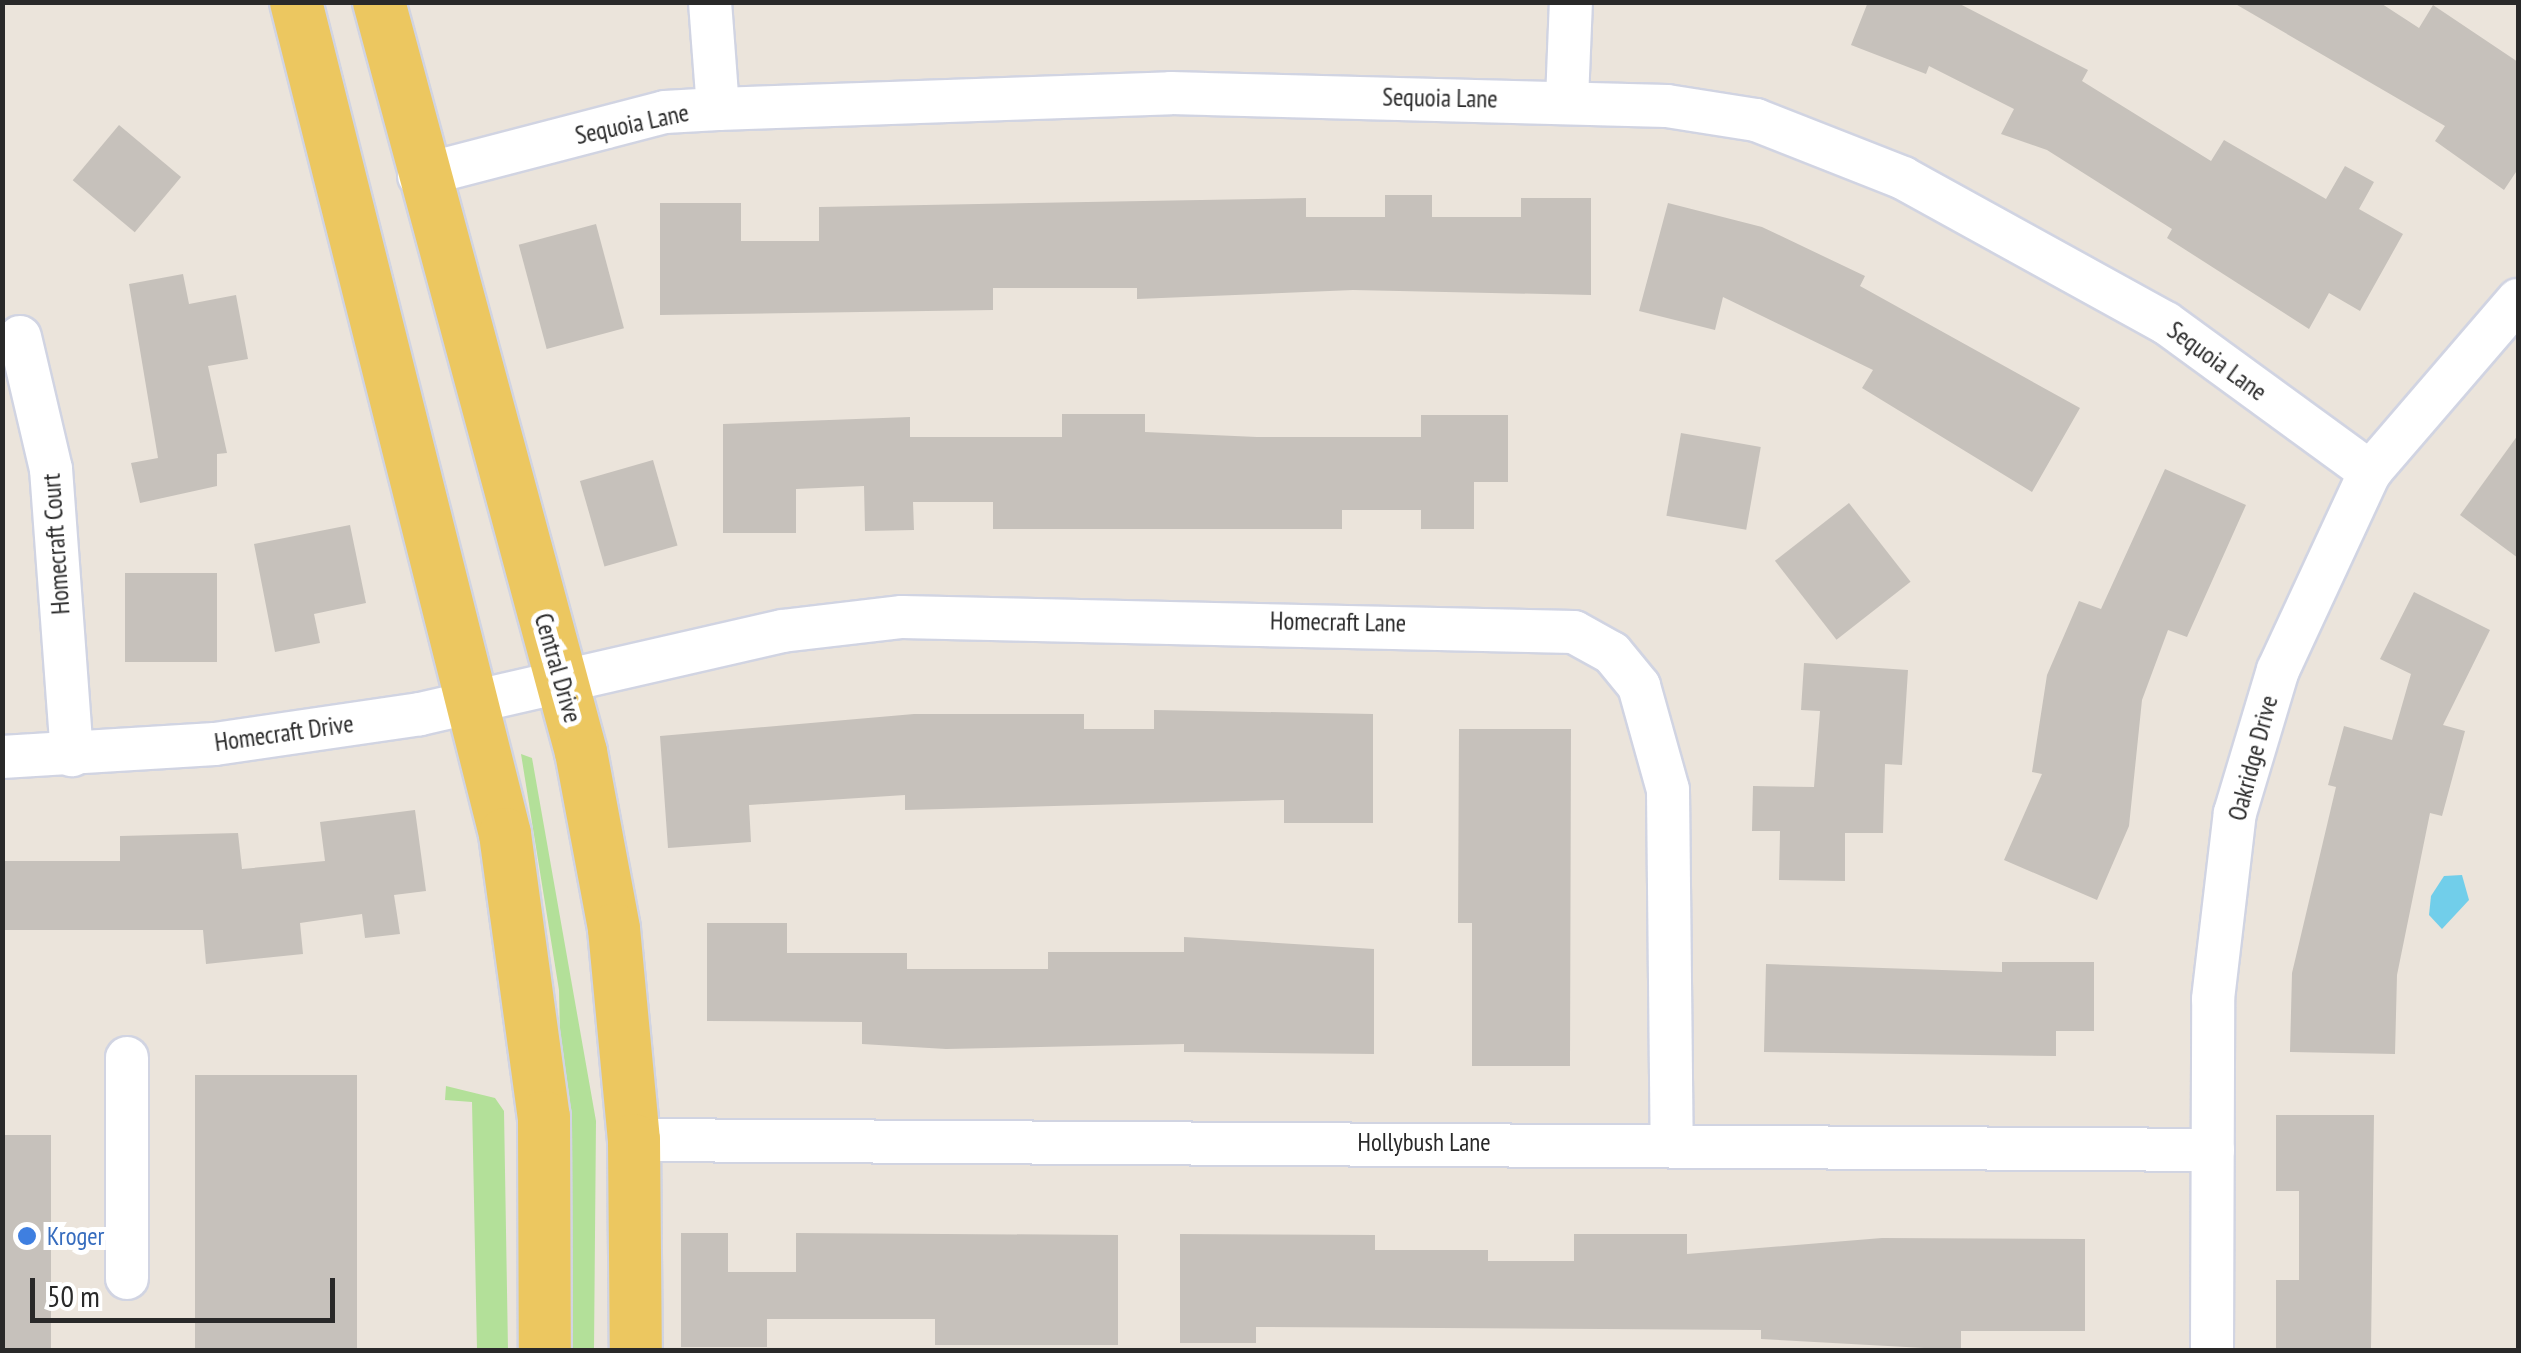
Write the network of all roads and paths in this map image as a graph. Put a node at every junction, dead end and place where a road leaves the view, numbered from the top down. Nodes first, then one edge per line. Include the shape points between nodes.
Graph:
1 (296, 2) edge
2 (379, 2) edge
3 (710, 2) edge
4 (1571, 2) edge
5 (1567, 100) junction
6 (718, 109) junction
7 (419, 176) junction
8 (2518, 300) edge
9 (20, 337) dead end
10 (2370, 472) junction
11 (562, 683) junction
12 (471, 702) junction
13 (72, 755) junction
14 (2, 757) edge
15 (127, 1058) dead end
16 (634, 1140) junction
17 (1672, 1143) junction
18 (2214, 1150) junction
19 (127, 1278) dead end
20 (545, 1350) edge
21 (636, 1350) edge
22 (2212, 1350) edge

1 - 12 main road
2 - 7 main road, Central Drive
3 - 6 street
4 - 5 street
5 - 6 street, Sequoia Lane via 1171,93
5 - 10 street, Sequoia Lane via 1756,120 1903,178 2166,323
6 - 7 street, Sequoia Lane via 664,112
7 - 11 main road, Central Drive
8 - 10 street, Oakridge Drive
9 - 13 street, Homecraft Court via 51,470
10 - 18 street, Oakridge Drive via 2278,670 2235,812 2214,999
11 - 12 street, Homecraft Drive
11 - 16 main road, Central Drive via 614,929
11 - 17 street, Homecraft Lane via 782,631 902,617 1574,632 1612,653 1639,686 1668,790
12 - 13 street, Homecraft Drive via 215,744
12 - 20 main road via 505,834 544,1117
13 - 14 street, Homecraft Drive
15 - 19 street
16 - 17 street, Hollybush Lane
16 - 21 main road, Central Drive
17 - 18 street, Hollybush Lane
18 - 22 street, Oakridge Drive

